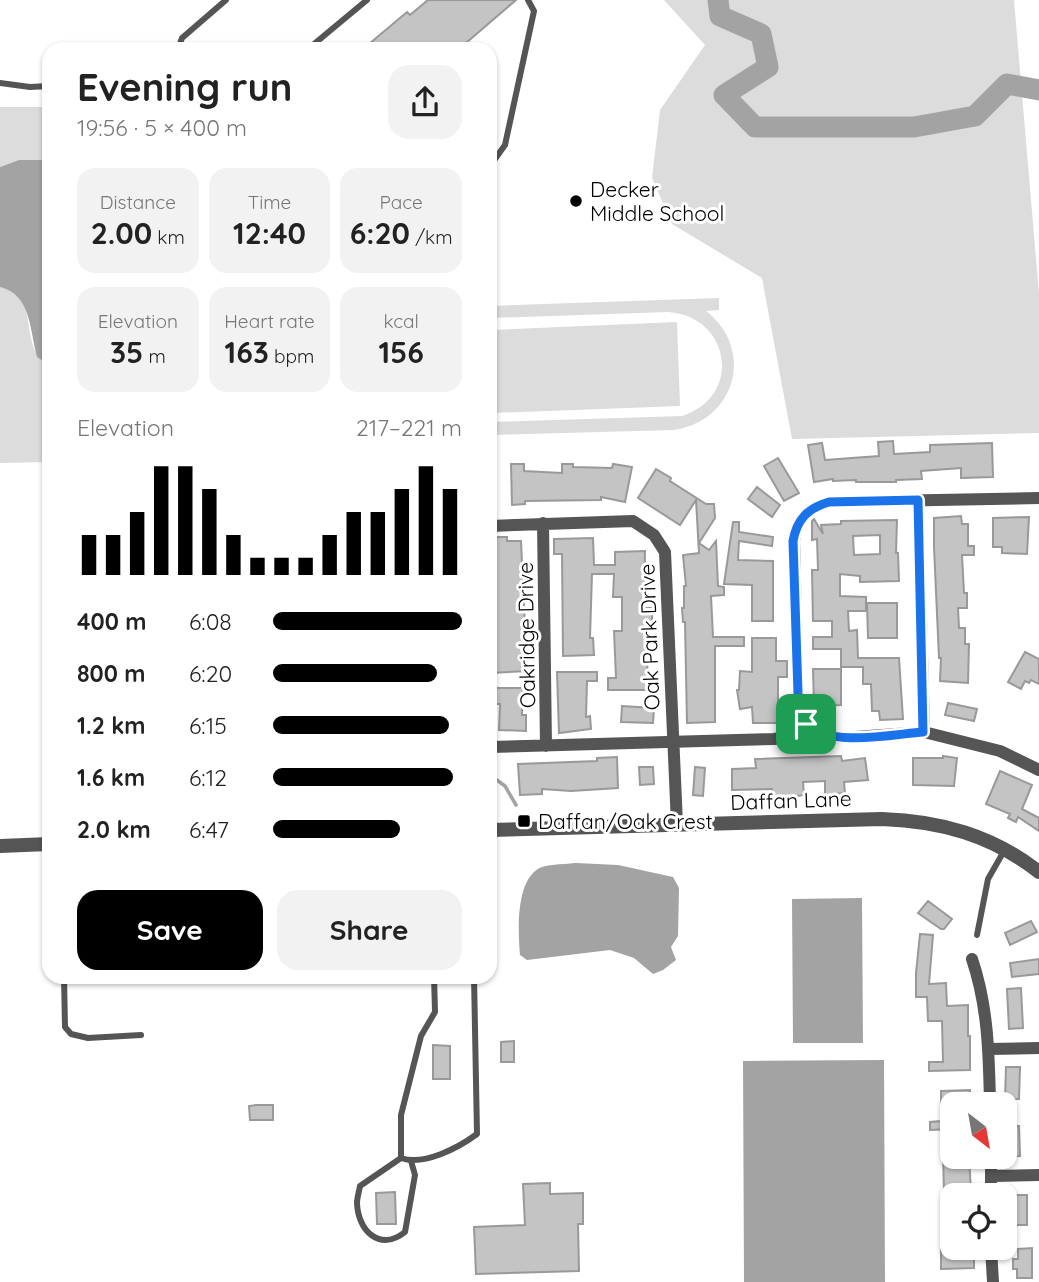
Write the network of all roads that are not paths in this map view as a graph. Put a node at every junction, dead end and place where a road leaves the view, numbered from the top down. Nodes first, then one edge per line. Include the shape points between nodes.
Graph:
1 (226, 0) edge
2 (367, 0) edge
3 (528, 0) edge
4 (181, 42) edge
5 (316, 42) edge
6 (0, 83) edge
7 (42, 86) edge
8 (497, 156) edge
9 (1039, 498) edge
10 (918, 500) junction
11 (543, 523) junction
12 (497, 526) edge
13 (806, 724) junction
14 (923, 732) junction
15 (673, 742) junction
16 (546, 746) junction
17 (497, 747) edge
18 (1039, 770) edge
19 (677, 824) junction
20 (497, 830) edge
21 (42, 844) edge
22 (0, 846) edge
23 (1005, 850) junction
24 (1039, 872) edge
25 (977, 935) dead end
26 (972, 959) dead end
27 (64, 984) edge
28 (434, 984) edge
29 (474, 984) edge
30 (141, 1035) dead end
31 (1039, 1048) edge
32 (989, 1049) junction
33 (990, 1092) edge
34 (401, 1158) junction
35 (411, 1161) junction
36 (992, 1169) edge
37 (1039, 1175) edge
38 (992, 1176) junction
39 (992, 1183) edge
40 (992, 1260) edge
41 (993, 1282) edge

1 - 4 lane
2 - 5 lane
3 - 8 lane via 534,11 505,145
6 - 7 lane
9 - 10 street
10 - 13 street via 829,502 799,521 793,541 798,693
10 - 14 street
11 - 12 street, Oak Park Drive
11 - 15 street, Oak Park Drive via 633,521 654,535 665,552
11 - 16 street, Oakridge Drive
13 - 14 street via 841,738
13 - 15 street via 774,739
14 - 18 street via 1000,751
15 - 16 street
15 - 19 street, Oak Park Drive
16 - 17 street
19 - 20 street, Daffan Lane
19 - 23 street, Daffan Lane via 918,820 950,827
21 - 22 street
23 - 24 street, Daffan Lane
23 - 25 lane via 988,879
26 - 32 street via 982,988
27 - 30 lane via 65,1027 71,1034 88,1038
28 - 34 lane via 435,1012 421,1036 401,1115
29 - 35 lane via 477,1134 463,1144
31 - 32 street
32 - 33 street
34 - 35 lane
34 - 35 lane via 360,1186 357,1204 365,1229 382,1240 396,1239 405,1232 415,1175
36 - 38 street
37 - 38 street
38 - 39 street
40 - 41 street

